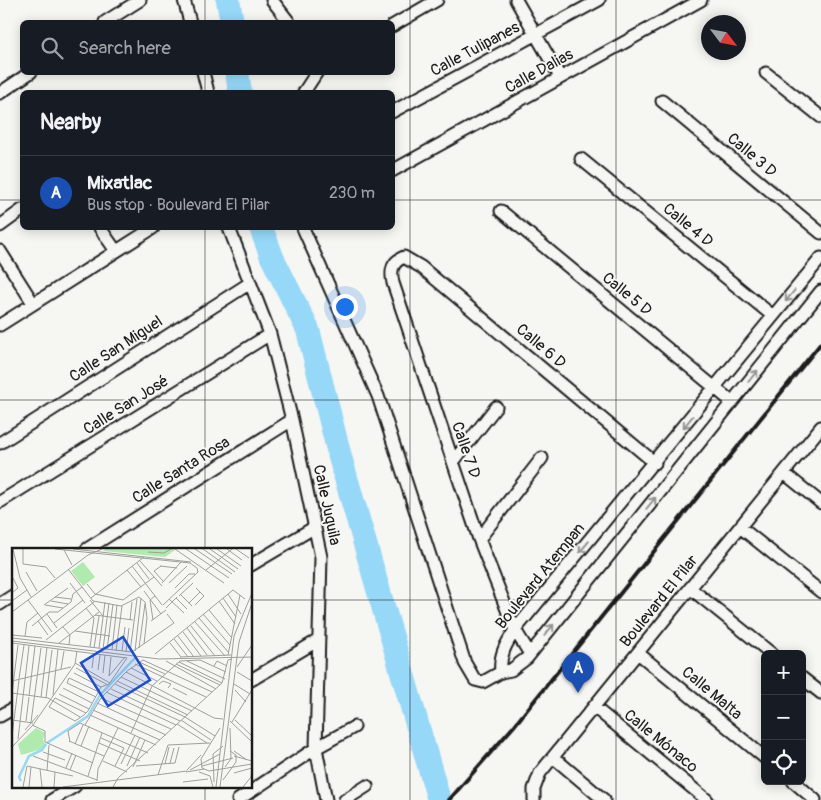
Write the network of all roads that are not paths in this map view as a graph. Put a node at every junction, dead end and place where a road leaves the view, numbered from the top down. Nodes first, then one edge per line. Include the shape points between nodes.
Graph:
1 (140, 0) edge
2 (184, 0) edge
3 (272, 0) edge
4 (437, 0) edge
5 (516, 0) edge
6 (599, 0) edge
7 (701, 0) edge
8 (108, 20) edge
9 (189, 20) edge
10 (287, 20) edge
11 (395, 24) edge
12 (536, 35) junction
13 (766, 73) dead end
14 (27, 75) edge
15 (203, 75) edge
16 (315, 75) edge
17 (560, 77) junction
18 (206, 90) edge
19 (305, 90) edge
20 (0, 93) edge
21 (662, 102) dead end
22 (395, 110) edge
23 (821, 117) edge
24 (582, 159) dead end
25 (395, 169) edge
26 (20, 211) edge
27 (501, 211) dead end
28 (0, 226) edge
29 (101, 230) edge
30 (149, 230) edge
31 (230, 230) edge
32 (304, 230) edge
33 (821, 233) edge
34 (0, 251) edge
35 (116, 251) junction
36 (404, 257) joint
37 (821, 258) edge
38 (250, 283) junction
39 (821, 291) edge
40 (33, 303) junction
41 (773, 316) junction
42 (0, 325) edge
43 (270, 334) junction
44 (716, 388) junction
45 (732, 402) junction
46 (496, 407) dead end
47 (292, 420) junction
48 (821, 427) edge
49 (0, 443) edge
50 (542, 458) dead end
51 (453, 462) junction
52 (655, 463) junction
53 (784, 473) junction
54 (0, 502) edge
55 (821, 503) edge
56 (315, 526) junction
57 (740, 527) junction
58 (479, 539) junction
59 (89, 548) edge
60 (252, 564) edge
61 (690, 588) junction
62 (821, 592) edge
63 (12, 596) edge
64 (0, 604) edge
65 (514, 630) junction
66 (317, 640) junction
67 (767, 650) edge
68 (638, 653) junction
69 (530, 654) junction
70 (501, 672) junction
71 (252, 679) edge
72 (806, 681) edge
73 (821, 693) edge
74 (594, 707) junction
75 (12, 709) edge
76 (0, 716) edge
77 (354, 727) dead end
78 (316, 748) junction
79 (761, 755) edge
80 (553, 758) junction
81 (798, 785) edge
82 (367, 786) dead end
83 (72, 788) edge
84 (52, 800) edge
85 (238, 800) edge
86 (326, 800) edge
87 (345, 800) edge
88 (534, 800) edge
89 (604, 800) edge
90 (708, 800) edge
91 (815, 800) edge

1 - 8 street
2 - 9 street
3 - 10 street
4 - 11 street
5 - 12 street
6 - 12 street, Calle Tulipanes
7 - 17 street, Calle Dalias
12 - 17 street
12 - 22 street, Calle Tulipanes
13 - 23 street
14 - 20 street
15 - 18 street
16 - 19 street
17 - 25 street, Calle Dalias
21 - 33 street, Calle 3 D
24 - 41 street, Calle 4 D
26 - 28 street
27 - 44 street, Calle 5 D
29 - 35 street
30 - 35 street
31 - 38 street, Calle Juquila
32 - 70 street via 378,396 465,663 475,680 483,682
34 - 40 street
35 - 40 street
36 - 51 street, Calle 7 D via 392,267 392,283
36 - 52 street, Calle 6 D via 421,267
37 -> 41 street, Boulevard Atempan
38 - 43 street, Calle Juquila
38 - 49 street, Calle San Miguel
45 -> 39 street
40 - 42 street
41 - 44 street, Boulevard Atempan
43 - 47 street, Calle Juquila
43 - 54 street, Calle San José
44 - 45 street, Calle 5 D
44 -> 52 street, Boulevard Atempan
69 -> 45 street
46 - 51 street
47 - 56 street, Calle Juquila
47 - 59 street, Calle Santa Rosa
48 - 53 street, Boulevard El Pilar
50 - 58 street
51 - 58 street, Calle 7 D
52 -> 65 street, Boulevard Atempan
53 - 55 street
53 - 57 street, Boulevard El Pilar
56 - 60 street
56 - 66 street, Calle Juquila via 321,557
57 - 61 street, Boulevard El Pilar
57 - 62 street
58 - 65 street, Calle 7 D
61 - 67 street
61 - 68 street, Boulevard El Pilar
63 - 64 street
65 - 69 street, Calle 7 D
65 - 70 street, Boulevard Atempan via 503,652
66 - 71 street
66 - 78 street, Calle Juquila
68 - 74 street, Boulevard El Pilar
68 - 79 street, Calle Malta
69 - 70 street via 519,665
72 - 73 street
74 - 80 street, Boulevard El Pilar
74 - 90 street, Calle Mónaco
75 - 76 street
77 - 78 street
78 - 85 street
78 - 86 street, Calle Juquila
80 - 88 street, Boulevard El Pilar via 536,780
80 - 89 street
81 - 91 street
82 - 87 street
83 - 84 street

